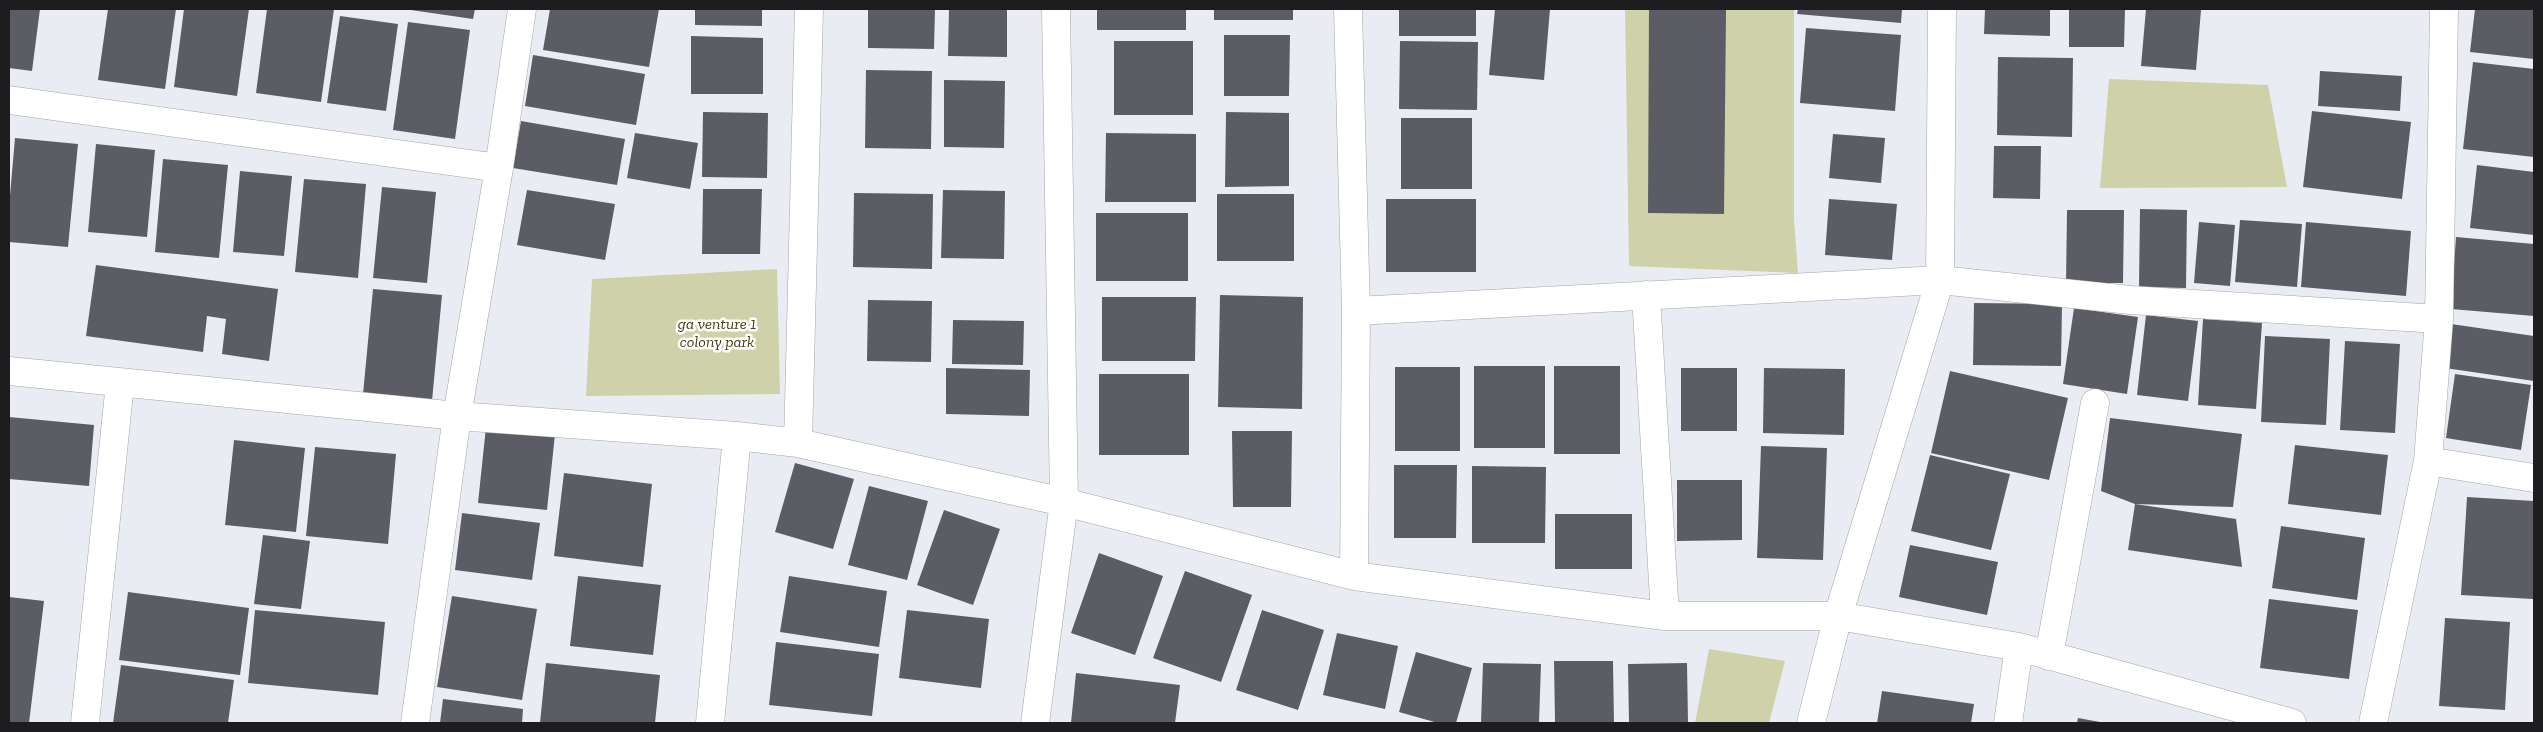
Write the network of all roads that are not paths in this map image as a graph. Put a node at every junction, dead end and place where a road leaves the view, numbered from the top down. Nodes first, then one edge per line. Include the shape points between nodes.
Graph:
1 (522, 9) edge
2 (809, 9) edge
3 (1056, 9) edge
4 (1348, 9) edge
5 (1942, 9) edge
6 (2444, 9) edge
7 (9, 100) edge
8 (499, 168) junction
9 (1940, 280) junction
10 (1646, 295) junction
11 (1356, 311) junction
12 (2439, 319) junction
13 (9, 371) edge
14 (120, 383) junction
15 (2095, 403) dead end
16 (457, 416) junction
17 (737, 436) junction
18 (798, 443) junction
19 (2428, 461) junction
20 (2534, 478) edge
21 (1064, 502) junction
22 (1354, 576) junction
23 (1665, 616) junction
24 (1838, 616) junction
25 (2019, 647) junction
26 (2049, 656) junction
27 (2280, 722) edge
28 (85, 723) edge
29 (415, 723) edge
30 (710, 723) edge
31 (1035, 723) edge
32 (1812, 723) edge
33 (2008, 723) edge
34 (2373, 723) edge

1 - 8 street
2 - 18 street
3 - 21 street
4 - 11 street
5 - 9 street
6 - 12 street
7 - 8 street
8 - 16 street
9 - 10 street
9 - 12 street via 2130,300
9 - 24 street
10 - 11 street
10 - 23 street
11 - 22 street
12 - 19 street
13 - 14 street
14 - 16 street
14 - 28 street
15 - 26 street
16 - 17 street
16 - 29 street
17 - 18 street
17 - 30 street
18 - 21 street
19 - 20 street
19 - 34 street
21 - 22 street
21 - 31 street
22 - 23 street
23 - 24 street
24 - 25 street
24 - 32 street
25 - 26 street
25 - 33 street
26 - 27 street

